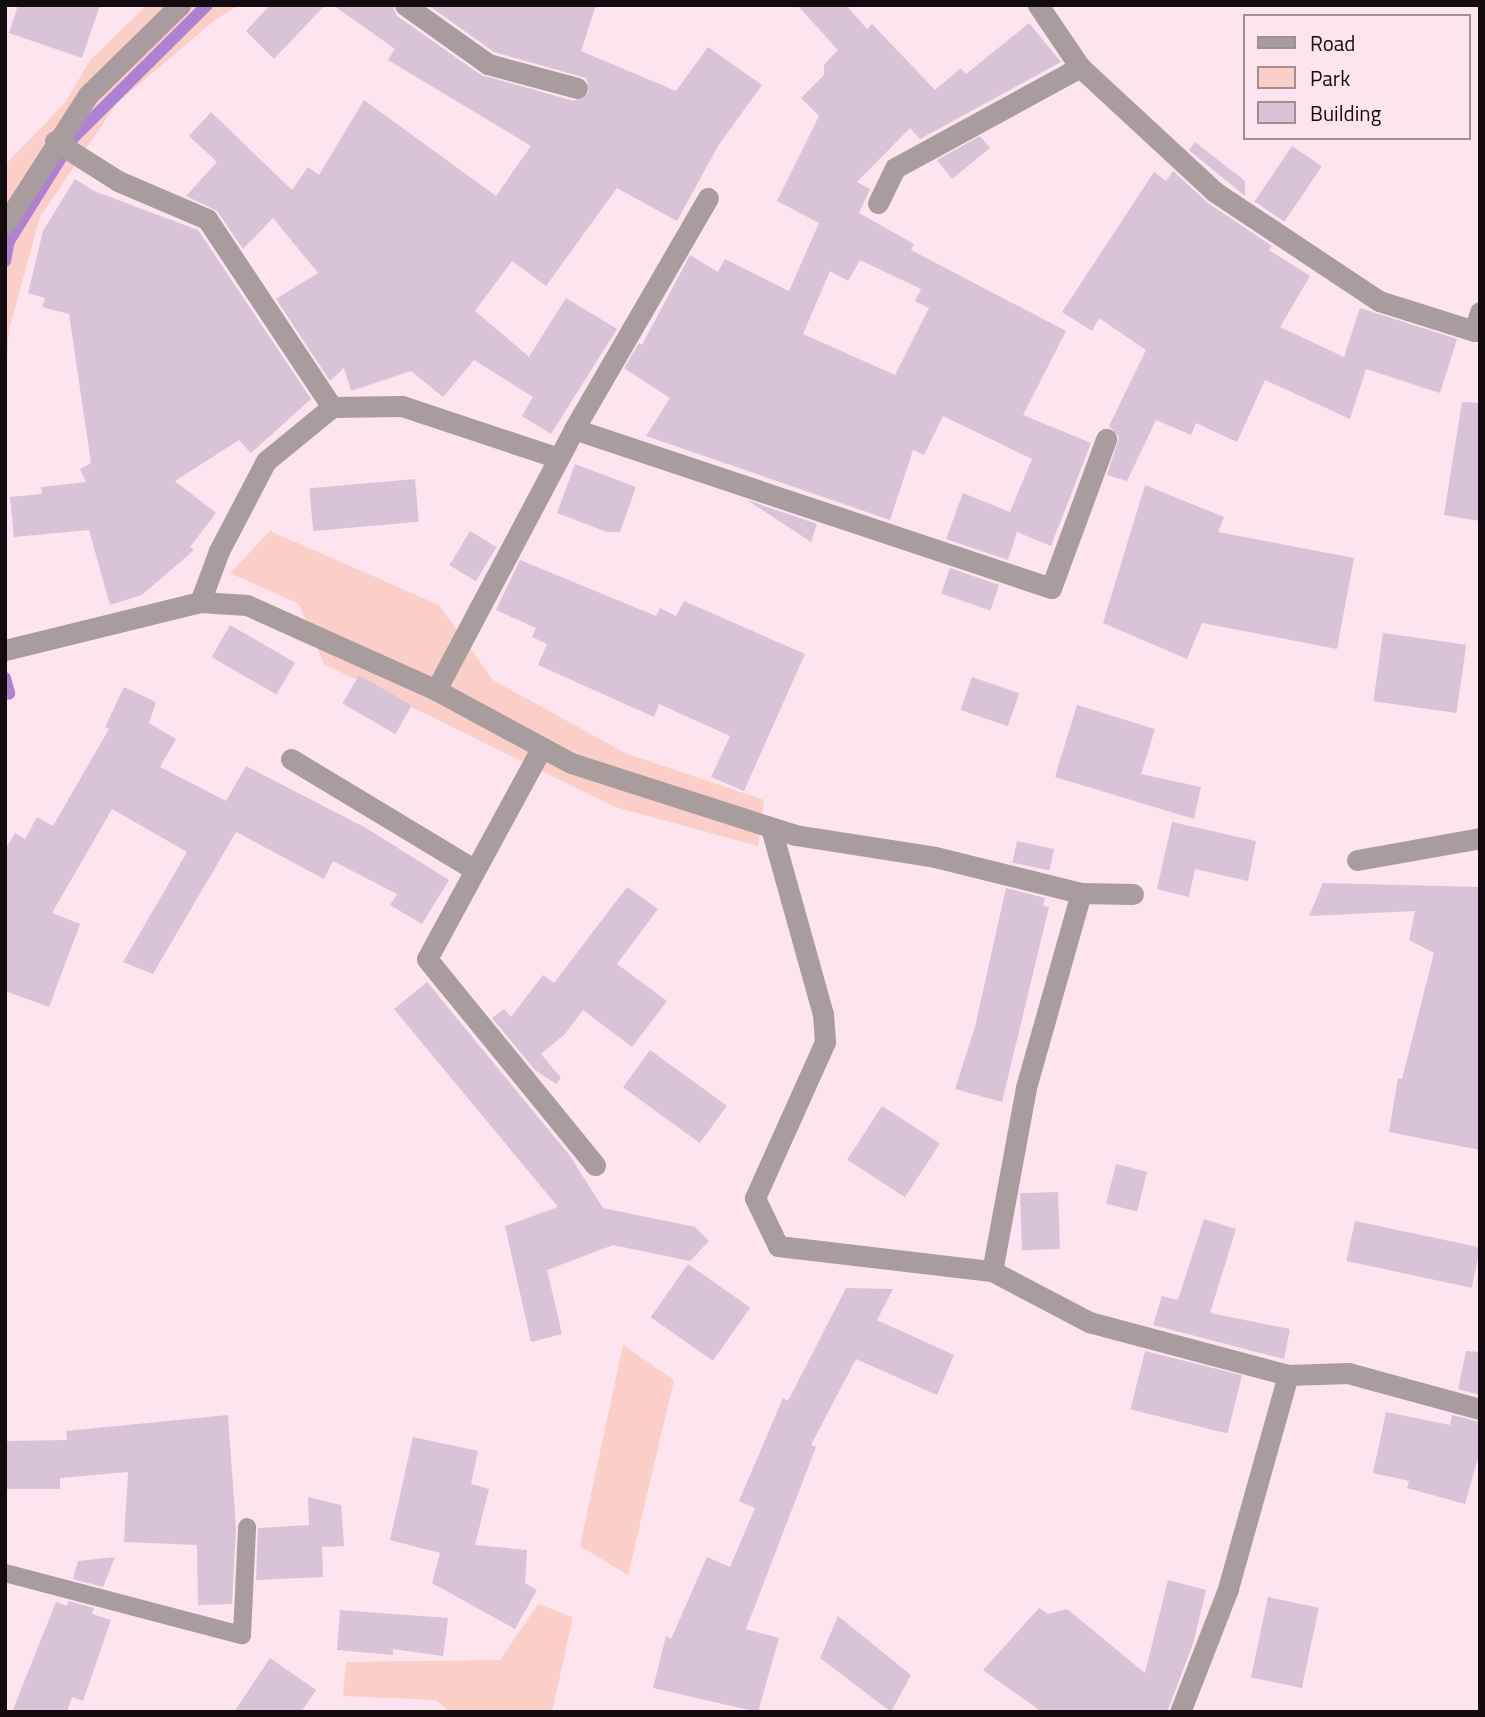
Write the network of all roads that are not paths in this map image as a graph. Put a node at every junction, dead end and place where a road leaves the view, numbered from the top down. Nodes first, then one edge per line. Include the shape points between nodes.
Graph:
1 (180, 5) edge
2 (405, 5) edge
3 (1038, 5) edge
4 (1080, 67) junction
5 (577, 88) dead end
6 (55, 141) junction
7 (708, 198) dead end
8 (878, 203) dead end
9 (5, 224) edge
10 (1480, 312) edge
11 (332, 407) junction
12 (574, 429) junction
13 (1106, 439) dead end
14 (558, 458) junction
15 (200, 602) junction
16 (5, 649) edge
17 (436, 690) junction
18 (542, 747) junction
19 (291, 759) dead end
20 (771, 828) junction
21 (1480, 838) edge
22 (1357, 860) dead end
23 (475, 870) junction
24 (1081, 893) junction
25 (1133, 894) dead end
26 (595, 1165) dead end
27 (992, 1271) junction
28 (1288, 1375) junction
29 (1480, 1409) edge
30 (247, 1527) dead end
31 (5, 1573) edge
32 (1180, 1712) edge

1 - 6 street via 88,95
2 - 5 street via 488,64
3 - 4 street
4 - 8 street via 895,168
4 - 10 street via 1214,192 1379,301 1474,331
6 - 9 street
6 - 11 street via 118,181 207,219
7 - 12 street
11 - 14 street via 402,406
11 - 15 street via 266,461 219,551
12 - 13 street via 1051,588
12 - 14 street
14 - 17 street
15 - 16 street
15 - 17 street via 247,605
17 - 18 street
18 - 20 street via 570,763
18 - 23 street
19 - 23 street
20 - 24 street via 936,857
20 - 27 street via 822,1014 825,1042 755,1198 778,1246
21 - 22 street
23 - 26 street via 428,959
24 - 25 street
24 - 27 street via 1026,1088
27 - 28 street via 1089,1322
28 - 29 street via 1348,1373
28 - 32 street via 1228,1589
30 - 31 lane via 242,1635

